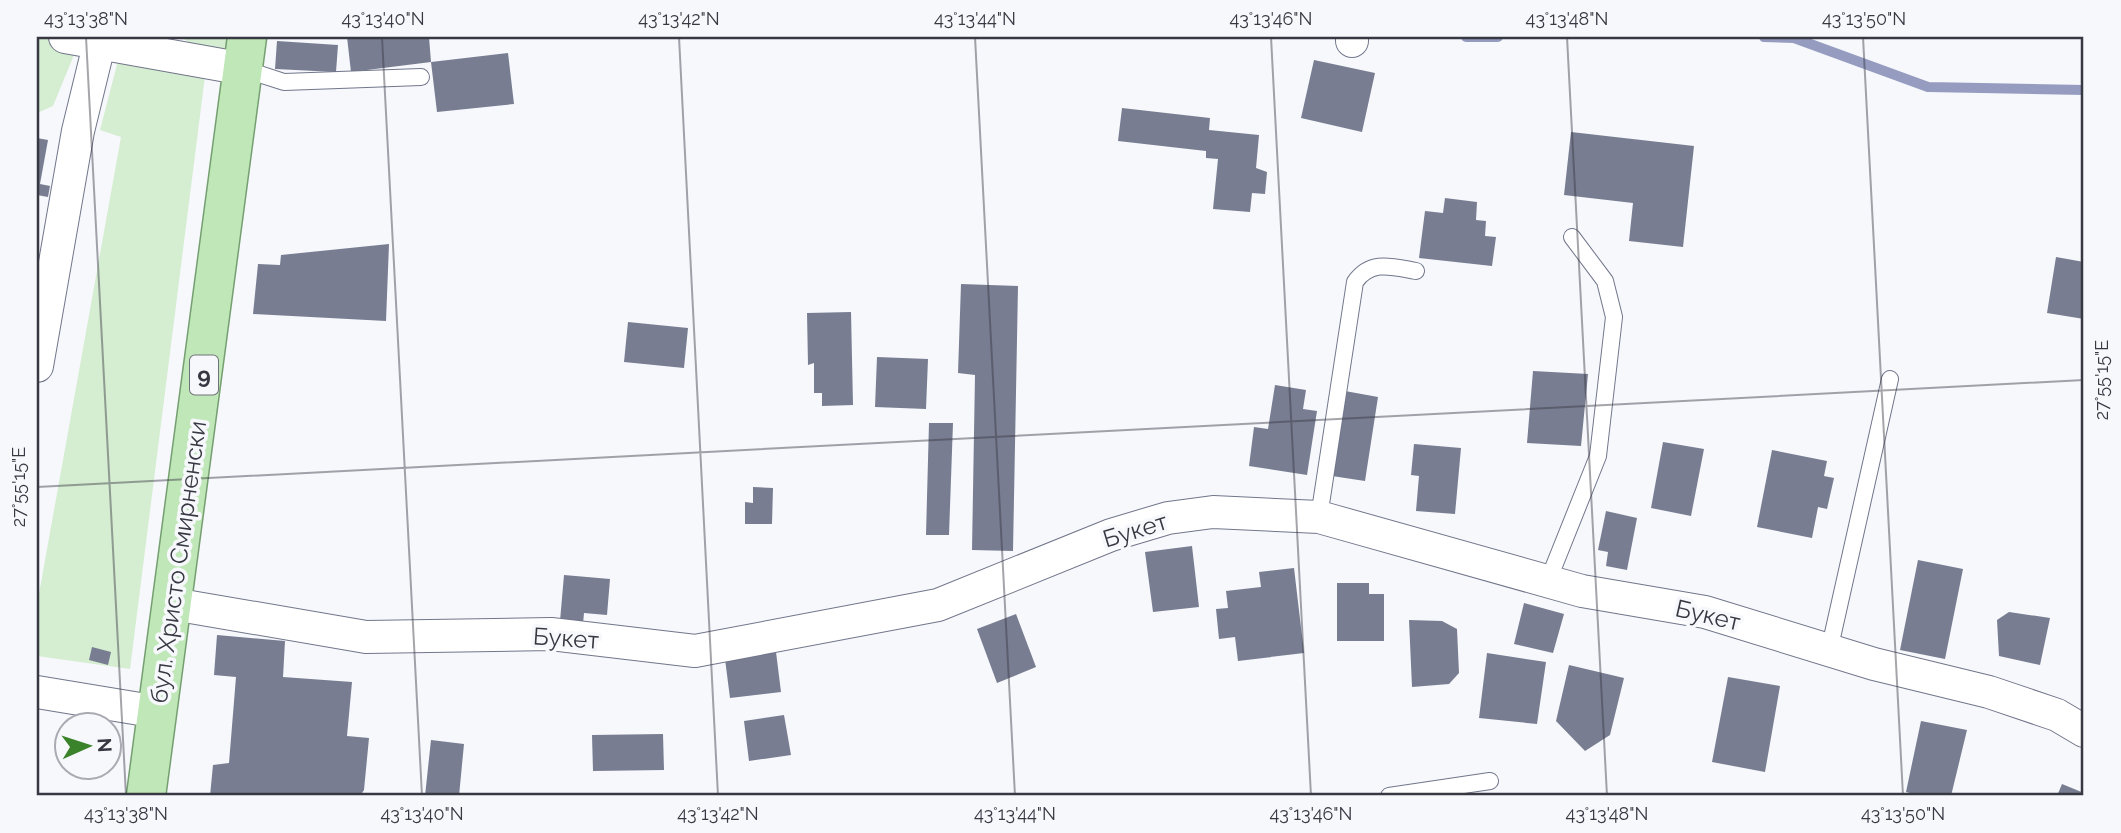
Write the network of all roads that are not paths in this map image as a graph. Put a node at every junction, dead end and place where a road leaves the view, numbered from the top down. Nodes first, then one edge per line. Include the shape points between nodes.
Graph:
1 (65, 37) edge
2 (99, 45) junction
3 (246, 53) edge
4 (421, 77) dead end
5 (1572, 237) dead end
6 (1416, 271) dead end
7 (37, 366) edge
8 (1890, 379) dead end
9 (1320, 517) junction
10 (1548, 581) junction
11 (173, 604) junction
12 (1829, 651) junction
13 (37, 692) edge
14 (158, 712) junction
15 (2084, 731) edge
16 (1489, 781) dead end
17 (146, 796) edge
18 (1389, 796) edge

1 - 2 street
2 - 3 street
2 - 7 street via 78,131
3 - 4 lane via 284,82
3 - 11 main road, бул. Христо Смирненски / 9
5 - 10 lane via 1605,281 1615,317 1598,457
6 - 9 lane via 1375,266 1355,282
8 - 12 lane
9 - 10 street, Букет
9 - 11 street, Букет via 1213,512 1168,518 1111,535 937,605 695,651 551,634 366,637
10 - 12 street, Букет via 1705,612
11 - 14 main road, бул. Христо Смирненски / 9
12 - 15 street, Букет via 1989,692 2057,715
13 - 14 street
14 - 17 main road, бул. Христо Смирненски / 9
16 - 18 lane

